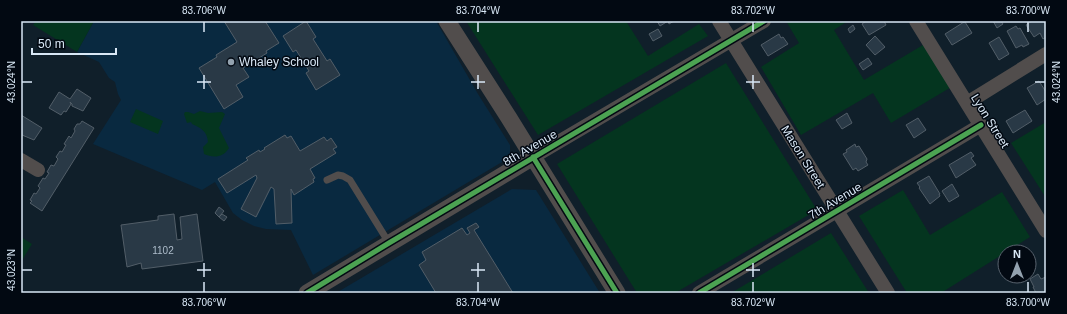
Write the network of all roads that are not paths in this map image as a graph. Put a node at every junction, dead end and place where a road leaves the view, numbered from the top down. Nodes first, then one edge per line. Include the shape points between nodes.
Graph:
1 (447, 21) edge
2 (719, 21) edge
3 (764, 21) edge
4 (916, 21) edge
5 (731, 41) junction
6 (1046, 54) edge
7 (967, 102) junction
8 (980, 125) junction
9 (533, 157) junction
10 (21, 160) edge
11 (38, 170) dead end
12 (327, 180) dead end
13 (837, 211) junction
14 (1046, 231) edge
15 (389, 243) junction
16 (307, 293) edge
17 (617, 293) edge
18 (700, 293) edge
19 (888, 293) edge

1 - 9 street
2 - 5 street, Mason Street
3 - 5 street, 8th Avenue
4 - 7 street, Lyon Street
5 - 9 street, 8th Avenue
5 - 13 street, Mason Street
6 - 7 street
7 - 8 street, Lyon Street
8 - 13 street, 7th Avenue
8 - 14 street, Lyon Street
9 - 15 street, 8th Avenue
9 - 17 street
10 - 11 street
12 - 15 lane via 338,175 350,180
13 - 18 street, 7th Avenue
13 - 19 street, Mason Street
15 - 16 street, 8th Avenue

